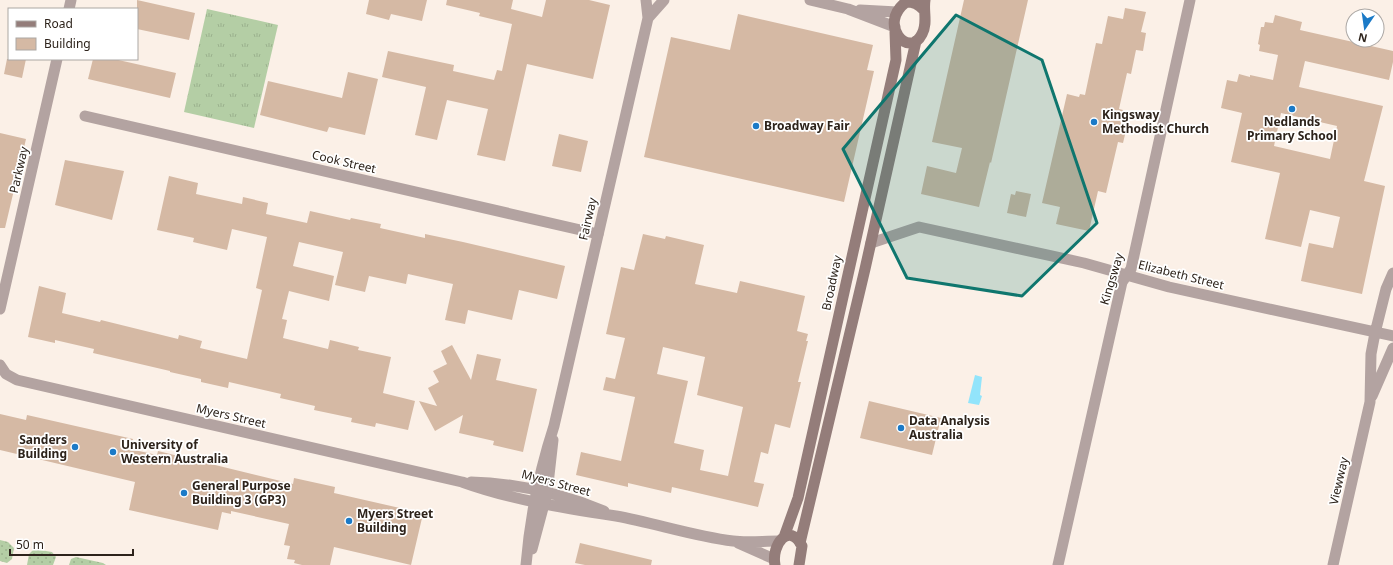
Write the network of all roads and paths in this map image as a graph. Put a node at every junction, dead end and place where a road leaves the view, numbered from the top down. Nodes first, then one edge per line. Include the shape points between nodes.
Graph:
1 (646, 0) edge
2 (664, 0) edge
3 (810, 0) edge
4 (1190, 0) edge
5 (906, 1) edge
6 (924, 5) edge
7 (848, 9) junction
8 (897, 12) junction
9 (648, 18) junction
10 (895, 30) junction
11 (916, 41) junction
12 (57, 60) edge
13 (85, 116) dead end
14 (598, 234) junction
15 (871, 243) junction
16 (1393, 274) edge
17 (1126, 275) junction
18 (0, 309) edge
19 (1375, 333) junction
20 (1393, 336) edge
21 (1393, 348) edge
22 (0, 365) edge
23 (1370, 402) junction
24 (462, 482) junction
25 (542, 492) junction
26 (539, 503) junction
27 (617, 516) junction
28 (781, 539) junction
29 (733, 541) junction
30 (800, 543) junction
31 (774, 562) edge
32 (526, 565) edge
33 (799, 565) edge
34 (1058, 565) edge
35 (1333, 565) edge

1 - 9 street, Fairway
2 - 9 street, Fairway
3 - 7 street
4 - 17 street, Kingsway via 1130,268
5 - 6 main road
5 - 8 main road
6 - 11 main road via 925,26 922,35
7 - 8 street
7 - 10 street
8 - 10 main road
9 - 14 street, Fairway
10 - 11 main road via 901,40
10 - 28 main road, Broadway via 894,67 798,498
11 - 15 main road
12 - 18 street, Parkway
13 - 14 street, Cook Street
14 - 25 street, Fairway via 554,426 543,459
15 - 17 street, Elizabeth Street via 920,227 1084,263
15 - 30 main road
16 - 19 street, Viewway via 1386,289
17 - 19 street, Elizabeth Street via 1169,288
17 - 34 street, Kingsway via 1122,282
19 - 20 street, Elizabeth Street
19 - 23 street, Viewway via 1371,354
21 - 23 street, Viewway
22 - 24 street, Myers Street via 6,374 17,380
23 - 35 street, Viewway
24 - 25 street, Myers Street via 495,482
24 - 26 street, Myers Street via 488,492
25 - 26 street, Fairway
25 - 27 street, Myers Street via 583,503
26 - 27 street, Myers Street via 580,512
26 - 32 street, Fairway
27 - 29 street, Myers Street
28 - 29 street, Myers Street
28 - 30 main road via 790,536
28 - 31 main road, Broadway
29 - 31 street, Myers Street
30 - 33 main road via 802,551

